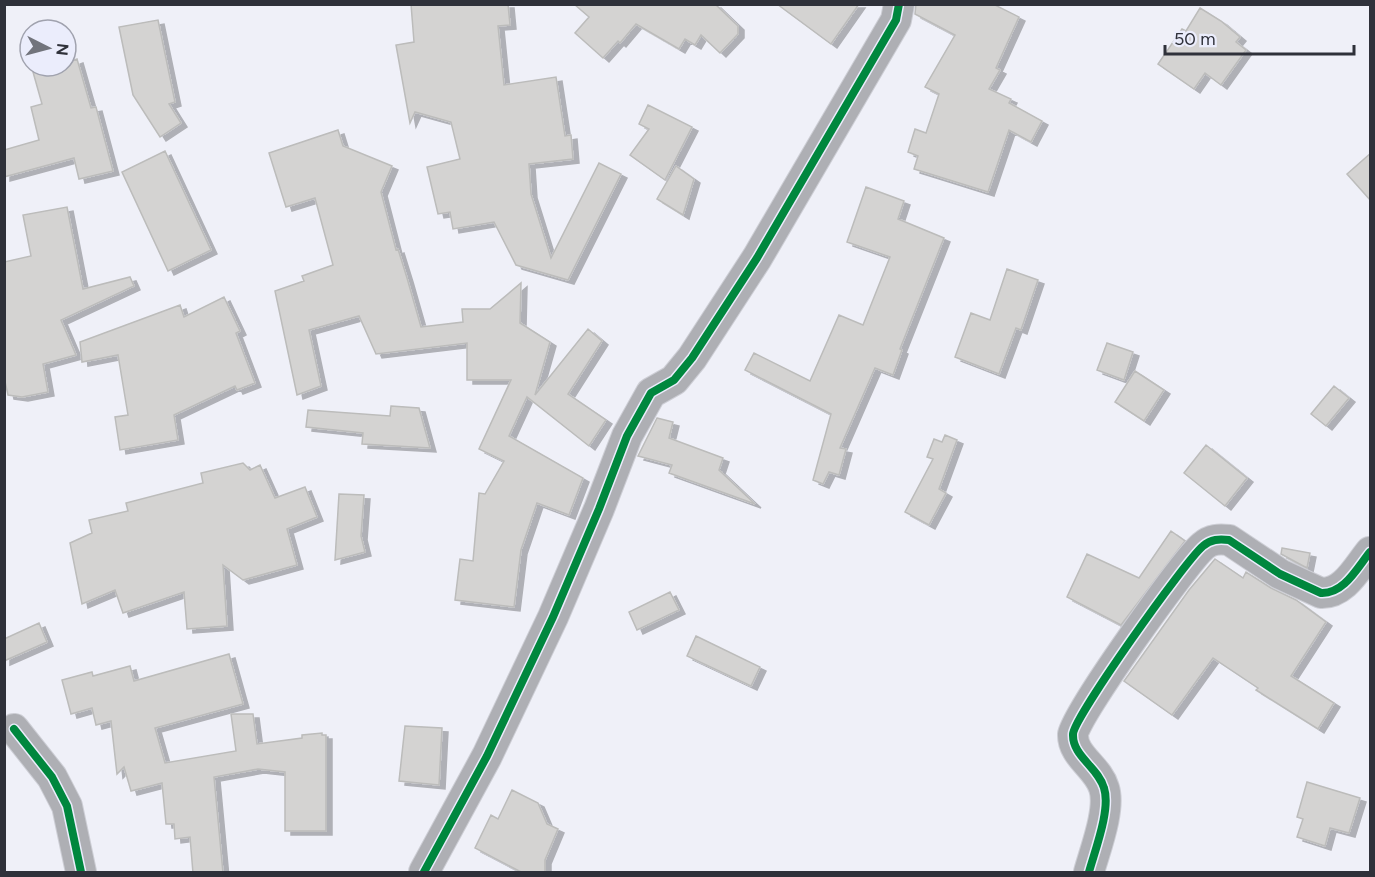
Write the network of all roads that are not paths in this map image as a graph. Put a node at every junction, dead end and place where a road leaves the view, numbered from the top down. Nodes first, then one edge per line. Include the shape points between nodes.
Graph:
1 (899, 4) edge
2 (1371, 552) edge
3 (14, 729) dead end
4 (81, 873) edge
5 (424, 873) edge
6 (1089, 873) edge

1 - 5 street via 896,20 757,258 692,358 674,380 651,393 627,436 553,617 487,756
2 - 6 street via 1341,587 1327,593 1280,574 1229,540 1204,545 1183,568 1087,704 1073,732 1075,747 1097,772 1106,803
3 - 4 street via 52,777 67,806

